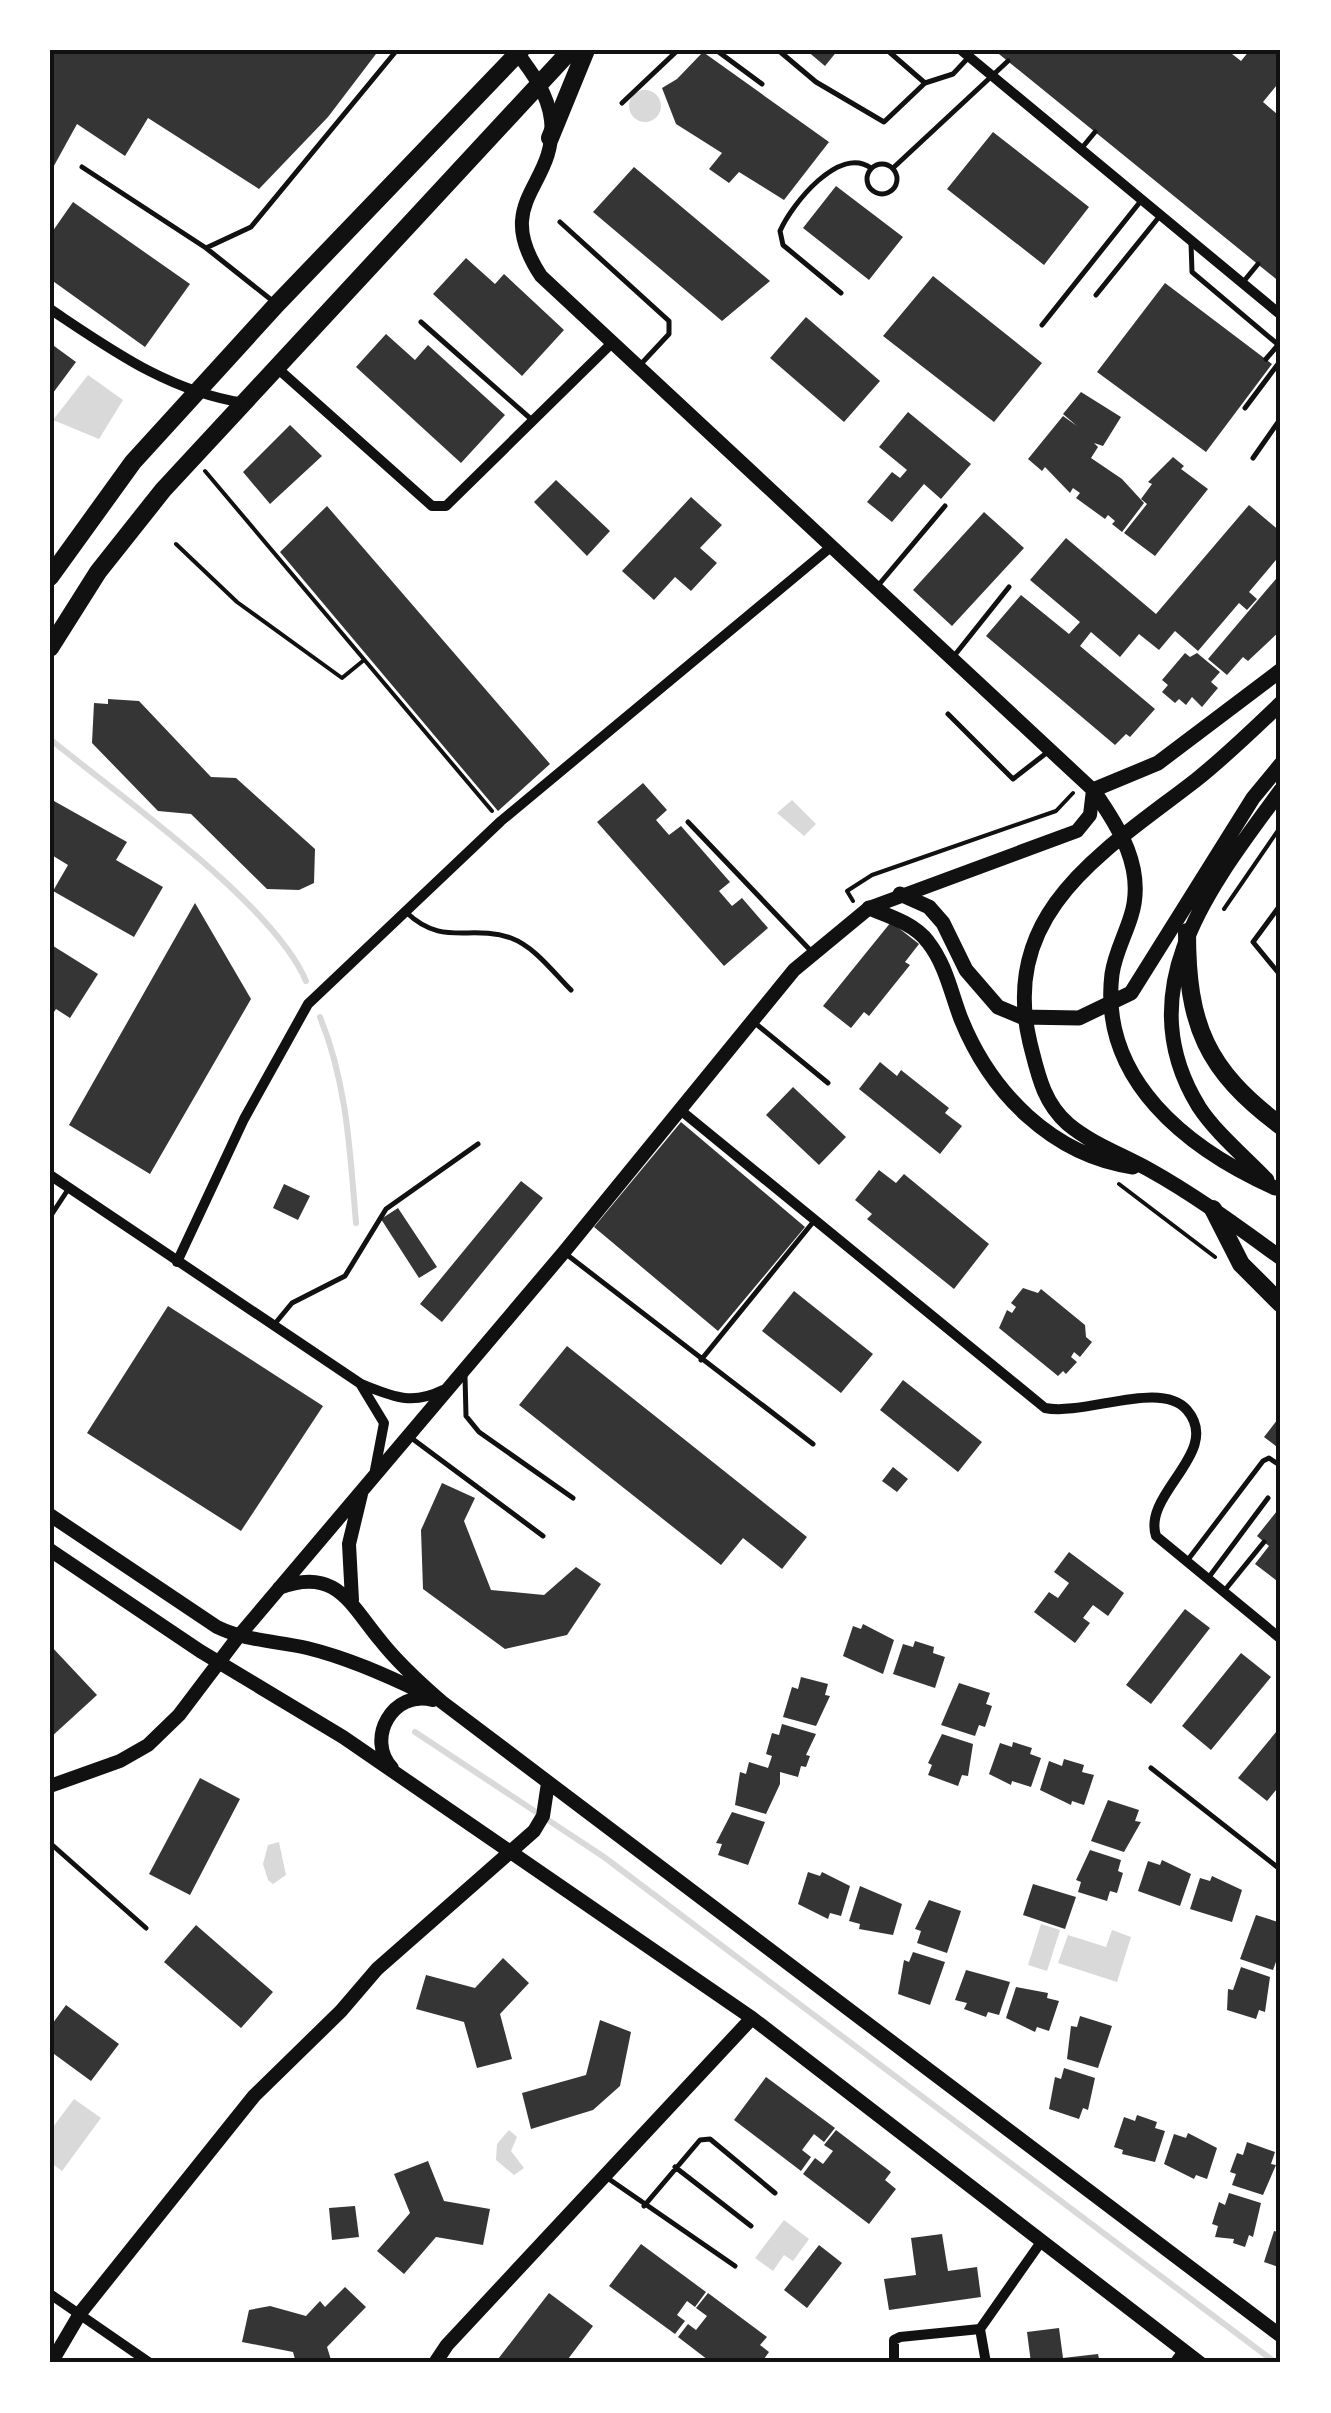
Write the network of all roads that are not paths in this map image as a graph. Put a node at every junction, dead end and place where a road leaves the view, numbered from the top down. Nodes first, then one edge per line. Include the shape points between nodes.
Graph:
1 (397, 50) edge
2 (571, 50) edge
3 (586, 50) edge
4 (678, 50) edge
5 (716, 50) edge
6 (778, 50) edge
7 (887, 50) edge
8 (518, 51) edge
9 (965, 53) edge
10 (1008, 61) dead end
11 (994, 77) junction
12 (925, 82) junction
13 (539, 84) junction
14 (762, 84) dead end
15 (622, 102) dead end
16 (1095, 132) dead end
17 (550, 138) junction
18 (1081, 149) junction
19 (82, 167) dead end
20 (871, 168) junction
21 (893, 168) junction
22 (1142, 200) junction
23 (1160, 215) junction
24 (560, 222) dead end
25 (1192, 240) junction
26 (206, 248) junction
27 (1258, 264) dead end
28 (1243, 283) junction
29 (841, 293) dead end
30 (1096, 295) dead end
31 (276, 304) junction
32 (50, 309) edge
33 (1281, 314) edge
34 (421, 322) dead end
35 (1042, 325) dead end
36 (613, 342) junction
37 (1280, 346) edge
38 (1266, 359) dead end
39 (1281, 360) edge
40 (639, 366) junction
41 (276, 368) junction
42 (196, 394) junction
43 (244, 402) junction
44 (1246, 408) dead end
45 (1281, 418) edge
46 (531, 419) junction
47 (1253, 458) dead end
48 (944, 506) dead end
49 (832, 546) junction
50 (50, 577) edge
51 (1009, 586) dead end
52 (876, 588) junction
53 (50, 648) edge
54 (952, 658) junction
55 (1281, 670) edge
56 (1281, 704) edge
57 (948, 714) dead end
58 (1050, 750) junction
59 (1281, 764) edge
60 (1088, 785) junction
61 (1281, 790) edge
62 (688, 822) dead end
63 (900, 894) junction
64 (1281, 904) edge
65 (404, 910) junction
66 (865, 911) junction
67 (1188, 932) junction
68 (813, 954) junction
69 (1281, 976) edge
70 (571, 990) dead end
71 (753, 1021) junction
72 (828, 1083) dead end
73 (680, 1109) junction
74 (1281, 1126) edge
75 (478, 1144) dead end
76 (1148, 1169) junction
77 (50, 1175) edge
78 (69, 1188) junction
79 (1278, 1190) edge
80 (1213, 1209) junction
81 (50, 1217) edge
82 (814, 1221) junction
83 (564, 1252) junction
84 (1281, 1258) edge
85 (177, 1262) junction
86 (1281, 1304) edge
87 (273, 1326) junction
88 (701, 1360) junction
89 (466, 1368) junction
90 (360, 1384) junction
91 (448, 1387) junction
92 (408, 1435) junction
93 (814, 1444) dead end
94 (1281, 1466) edge
95 (374, 1475) junction
96 (363, 1488) junction
97 (573, 1498) dead end
98 (1268, 1498) dead end
99 (50, 1515) edge
100 (543, 1536) dead end
101 (1264, 1542) dead end
102 (50, 1550) edge
103 (1186, 1562) junction
104 (1207, 1579) junction
105 (278, 1588) junction
106 (1224, 1592) junction
107 (352, 1600) junction
108 (238, 1637) junction
109 (1281, 1639) edge
110 (219, 1662) junction
111 (442, 1702) junction
112 (1150, 1768) dead end
113 (400, 1776) junction
114 (548, 1783) junction
115 (50, 1786) edge
116 (50, 1842) edge
117 (507, 1850) junction
118 (1281, 1870) edge
119 (146, 1928) dead end
120 (752, 2018) junction
121 (675, 2167) junction
122 (605, 2176) junction
123 (775, 2193) dead end
124 (644, 2206) junction
125 (751, 2226) dead end
126 (1041, 2242) junction
127 (735, 2266) dead end
128 (50, 2294) edge
129 (81, 2312) junction
130 (980, 2329) junction
131 (1281, 2336) edge
132 (1179, 2357) edge
133 (51, 2363) edge
134 (150, 2363) edge
135 (435, 2363) edge
136 (894, 2363) edge
137 (986, 2363) edge
138 (1200, 2363) edge

1 - 26 lane via 251,227
2 - 13 main road
3 - 17 main road
4 - 15 lane
5 - 14 lane
6 - 12 lane via 816,82 884,122
7 - 12 lane
8 - 13 street
8 - 31 main road
9 - 11 street
9 - 12 lane via 953,74
10 - 11 lane
11 - 18 street
11 - 21 lane
13 - 17 street
13 - 41 main road
16 - 18 lane
17 - 36 street via 524,206 520,239 541,276
18 - 22 street
19 - 26 lane
20 - 21 lane
20 - 21 lane via 867,182 878,193 893,189
20 - 29 lane via 852,160 834,166 780,232 783,246
22 - 23 street
22 - 35 lane
23 - 25 street
23 - 30 lane
24 - 40 lane via 669,321 670,334
25 - 28 street
25 - 37 lane via 1192,272
26 - 31 lane
27 - 28 lane
28 - 33 street
31 - 42 main road
32 - 42 street via 147,372
34 - 46 lane
36 - 40 street
36 - 46 street
37 - 38 lane
39 - 44 lane
40 - 49 street
41 - 43 main road
41 - 46 street via 432,506 448,508
42 - 43 street
42 - 50 main road via 97,506
43 - 53 main road via 130,529
45 - 47 lane
48 - 52 lane
49 - 52 street
49 - 65 street
51 - 54 lane
52 - 54 street
54 - 58 street
55 - 60 main road via 1158,763
56 - 76 main road via 1102,854 1049,910 1025,969 1027,1028 1052,1108 1070,1126
57 - 58 lane via 1014,779
58 - 60 street
59 - 63 main road via 1131,993 1079,1018 1022,1017 998,1006 966,970 929,907
60 - 63 street via 1090,815 1077,831
60 - 79 main road via 1131,853 1136,882 1116,956 1112,1013 1131,1078 1227,1166
61 - 67 main road
62 - 68 lane
63 - 66 street
64 - 69 lane via 1253,942
65 - 70 lane via 426,931 510,938
65 - 85 street via 308,1004
66 - 68 street
66 - 76 main road via 926,939 976,1050 1026,1116 1084,1154
67 - 74 main road via 1188,972 1203,1044 1231,1084
67 - 79 main road via 1171,998 1184,1076 1200,1109
68 - 71 street
71 - 72 lane
71 - 73 street
73 - 82 street
73 - 83 street
75 - 87 lane via 386,1209 345,1276 292,1303
76 - 80 main road
77 - 78 street
78 - 81 lane
78 - 85 street
80 - 84 main road
80 - 86 main road via 1241,1264
82 - 88 lane
82 - 103 street via 1046,1408 1081,1411 1159,1397 1184,1407 1196,1430 1191,1452 1152,1525
83 - 88 lane
83 - 89 street
85 - 87 street
87 - 90 street
88 - 93 lane
89 - 91 street
89 - 97 lane via 466,1416 479,1432
90 - 91 street via 406,1401
90 - 95 street via 384,1423
91 - 92 street
92 - 95 street
92 - 100 lane
94 - 103 lane via 1263,1461
95 - 96 street
96 - 105 street
96 - 107 street via 349,1544
98 - 104 lane
99 - 108 street
101 - 106 lane
102 - 110 street
103 - 104 street
104 - 106 street
105 - 107 street via 309,1582
105 - 108 street
106 - 109 street
107 - 111 street via 377,1638
108 - 110 street
108 - 111 street via 377,1670
110 - 113 street
110 - 115 street via 148,1745
111 - 113 street via 406,1701 391,1712 380,1746
111 - 114 street
112 - 118 lane
113 - 117 street
114 - 117 street via 543,1816
114 - 131 street
116 - 119 lane
117 - 120 street
117 - 129 street via 376,1970 254,2096
120 - 122 street
120 - 126 street
121 - 123 lane via 700,2140 710,2139
121 - 124 lane
121 - 125 lane
122 - 124 lane
122 - 135 street
124 - 127 lane
126 - 130 street
126 - 132 street
128 - 129 street
129 - 133 street
129 - 134 street
130 - 136 street via 900,2337 894,2340
130 - 137 street
132 - 138 street

